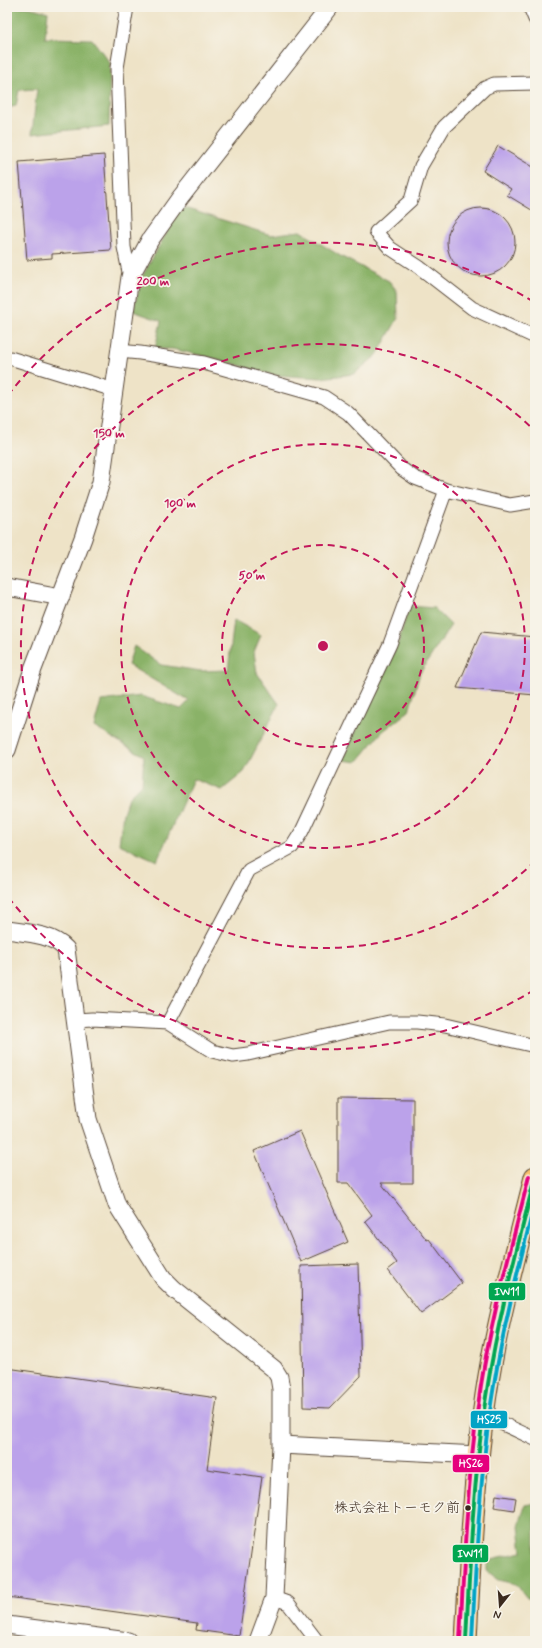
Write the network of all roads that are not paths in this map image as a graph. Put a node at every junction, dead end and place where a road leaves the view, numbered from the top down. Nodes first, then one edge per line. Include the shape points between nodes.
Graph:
1 (127, 7) edge
2 (330, 7) edge
3 (530, 7) edge
4 (535, 19) edge
5 (535, 83) edge
6 (130, 277) junction
7 (535, 337) edge
8 (119, 351) junction
9 (10, 358) dead end
10 (114, 390) junction
11 (446, 490) junction
12 (535, 501) edge
13 (7, 587) edge
14 (61, 597) junction
15 (10, 725) edge
16 (7, 750) edge
17 (7, 930) edge
18 (76, 1020) junction
19 (168, 1023) junction
20 (535, 1046) edge
21 (535, 1177) edge
22 (484, 1415) junction
23 (535, 1439) edge
24 (281, 1445) junction
25 (478, 1455) junction
26 (274, 1598) junction
27 (7, 1625) edge
28 (128, 1641) edge
29 (258, 1641) edge
30 (317, 1641) edge
31 (466, 1641) edge

1 - 6 street via 117,68 124,247
2 - 6 street via 180,198 150,240
3 - 4 street
5 - 7 street via 494,84 484,88 444,127 421,166 411,200 376,232 390,248 472,308
6 - 8 street
8 - 10 street
8 - 11 street via 204,363 324,397 348,413 402,469 415,478
9 - 10 street
10 - 14 street via 101,482
11 - 12 street via 510,505
11 - 19 street via 390,644 302,831 292,847 249,870
13 - 14 street
14 - 15 street
15 - 16 street
17 - 18 street via 52,938 66,949
18 - 19 street
18 - 24 street via 88,1119 117,1205 163,1278 274,1369 279,1376
19 - 20 street via 203,1047 233,1056 389,1022 445,1025
21 - 22 main road via 496,1342
22 - 23 street
22 - 25 main road
24 - 25 street
24 - 26 street
25 - 31 main road
26 - 29 street
26 - 30 street via 288,1603
27 - 28 street

